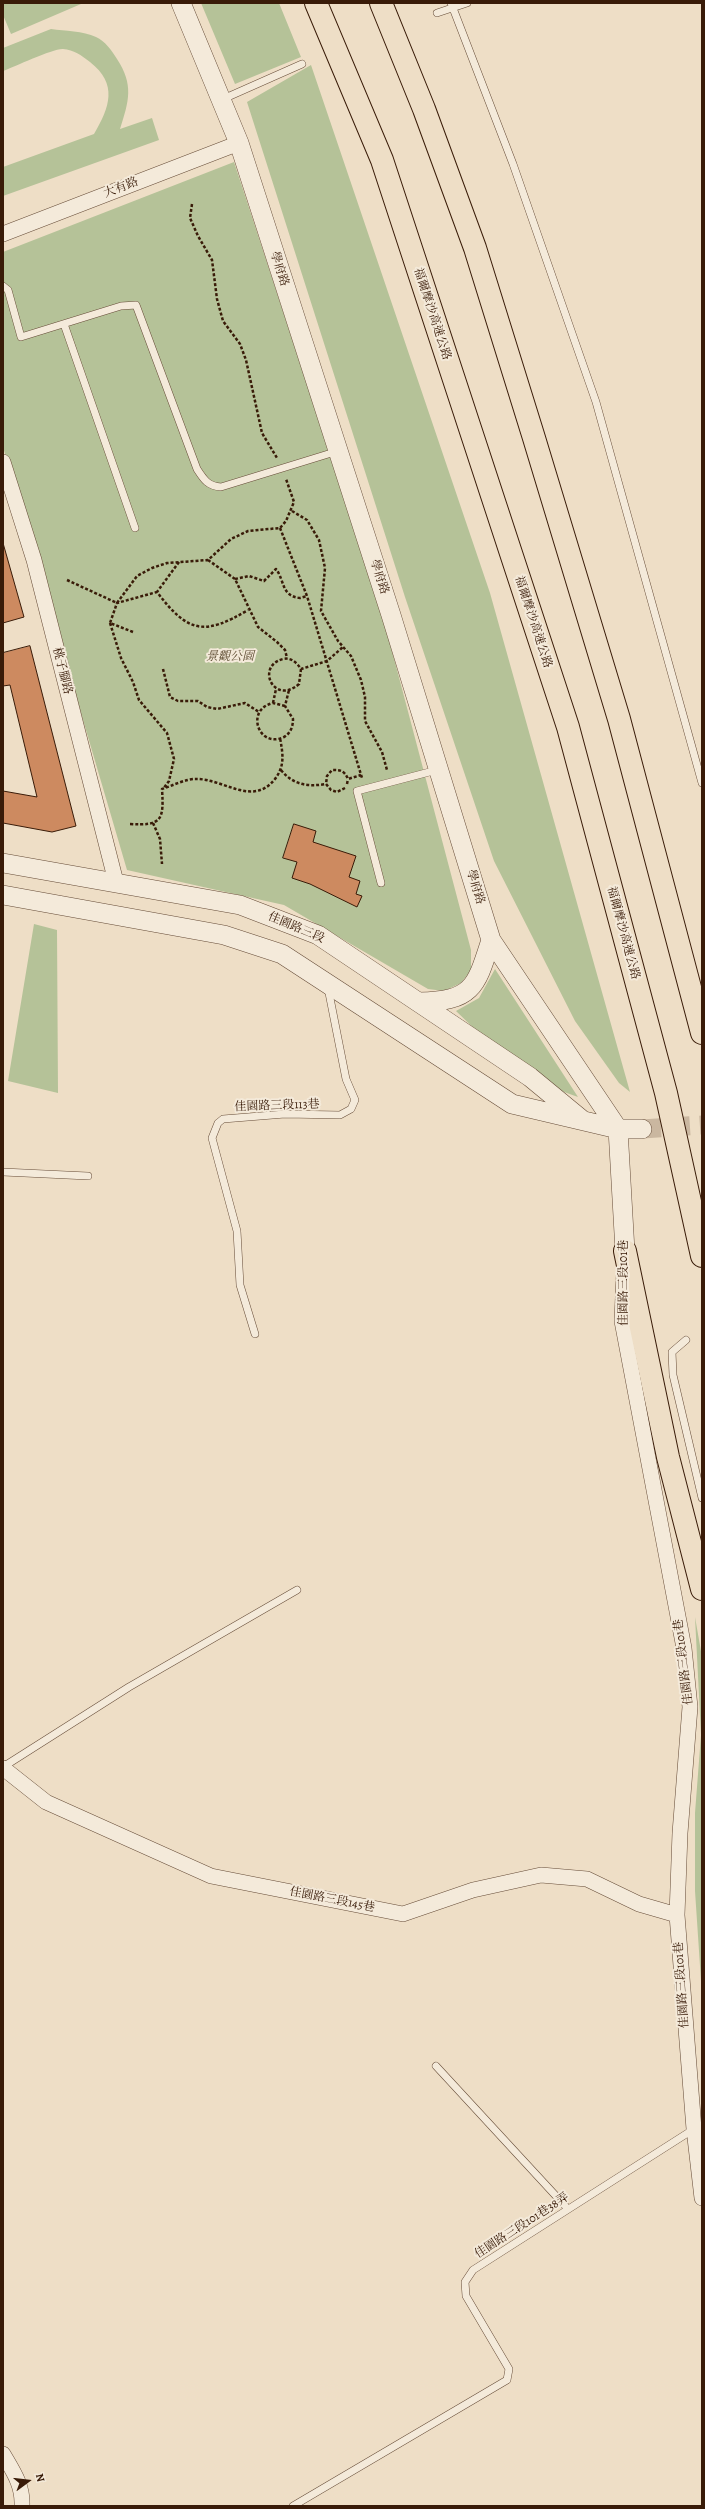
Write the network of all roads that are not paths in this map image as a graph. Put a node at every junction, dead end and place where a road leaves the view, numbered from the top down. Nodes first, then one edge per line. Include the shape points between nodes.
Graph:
1 (182, 3) edge
2 (316, 3) edge
3 (381, 3) edge
4 (467, 3) edge
5 (452, 5) edge
6 (437, 13) dead end
7 (302, 64) dead end
8 (222, 99) junction
9 (239, 143) junction
10 (3, 234) edge
11 (3, 286) edge
12 (64, 324) junction
13 (338, 451) junction
14 (3, 462) edge
15 (135, 528) dead end
16 (439, 770) junction
17 (702, 783) edge
18 (3, 863) edge
19 (116, 882) junction
20 (381, 883) dead end
21 (3, 895) edge
22 (491, 940) junction
23 (327, 984) junction
24 (419, 1002) junction
25 (702, 1034) edge
26 (585, 1122) junction
27 (618, 1129) junction
28 (642, 1129) tunnel mouth
29 (3, 1172) edge
30 (88, 1176) dead end
31 (625, 1251) junction
32 (702, 1256) edge
33 (255, 1334) dead end
34 (686, 1340) dead end
35 (702, 1498) edge
36 (702, 1589) edge
37 (297, 1590) dead end
38 (3, 1768) edge
39 (677, 1915) junction
40 (436, 2066) dead end
41 (694, 2129) junction
42 (702, 2198) edge
43 (568, 2209) junction
44 (3, 2454) edge
45 (22, 2506) edge
46 (293, 2506) edge

1 - 8 street, 學府路
2 - 32 highway, 福爾摩沙高速公路 via 382,160 568,727 666,1093
3 - 25 highway via 424,109 475,248 619,719
4 - 5 lane
5 - 6 lane
5 - 17 lane via 513,164 596,402
7 - 8 lane
8 - 9 street, 學府路
9 - 10 street, 大有路
9 - 13 street, 學府路
11 - 12 lane via 8,290 21,337
12 - 13 lane via 121,306 136,305 197,469 205,482 212,486 222,487
12 - 15 lane
13 - 16 street, 學府路
14 - 19 street, 桃子腳路 via 34,560
16 - 20 lane via 357,791
16 - 22 street, 學府路
18 - 19 street, 佳園路三段
19 - 24 street, 佳園路三段 via 240,905 318,935
21 - 23 street, 佳園路三段 via 224,935 282,954
22 - 24 street via 479,978 462,995 446,1002
22 - 27 street, 學府路
23 - 26 street, 佳園路三段 via 512,1104
23 - 33 lane, 佳園路三段113巷 via 346,1079 355,1100 351,1109 340,1115 285,1114 223,1120 218,1123 212,1138 237,1231 240,1285
24 - 26 street, 佳園路三段 via 530,1077
26 - 27 street, 佳園路三段
27 - 28 street, 佳園路三段
27 - 31 street, 佳園路三段101巷
29 - 30 lane
31 - 36 highway via 668,1457
31 - 39 street, 佳園路三段101巷 via 622,1321 684,1648 690,1707 680,1832
34 - 35 lane via 672,1352 673,1375
37 - 38 lane via 129,1687
38 - 39 street, 佳園路三段145巷 via 46,1802 211,1876 403,1914 473,1890 541,1875 587,1879 639,1904
39 - 41 street, 佳園路三段101巷
40 - 43 lane
41 - 42 street, 佳園路三段101巷
41 - 43 lane, 佳園路三段101巷38弄
43 - 46 lane, 佳園路三段101巷38弄 via 473,2270 466,2282 466,2296 509,2369 507,2380
44 - 45 street via 18,2478

